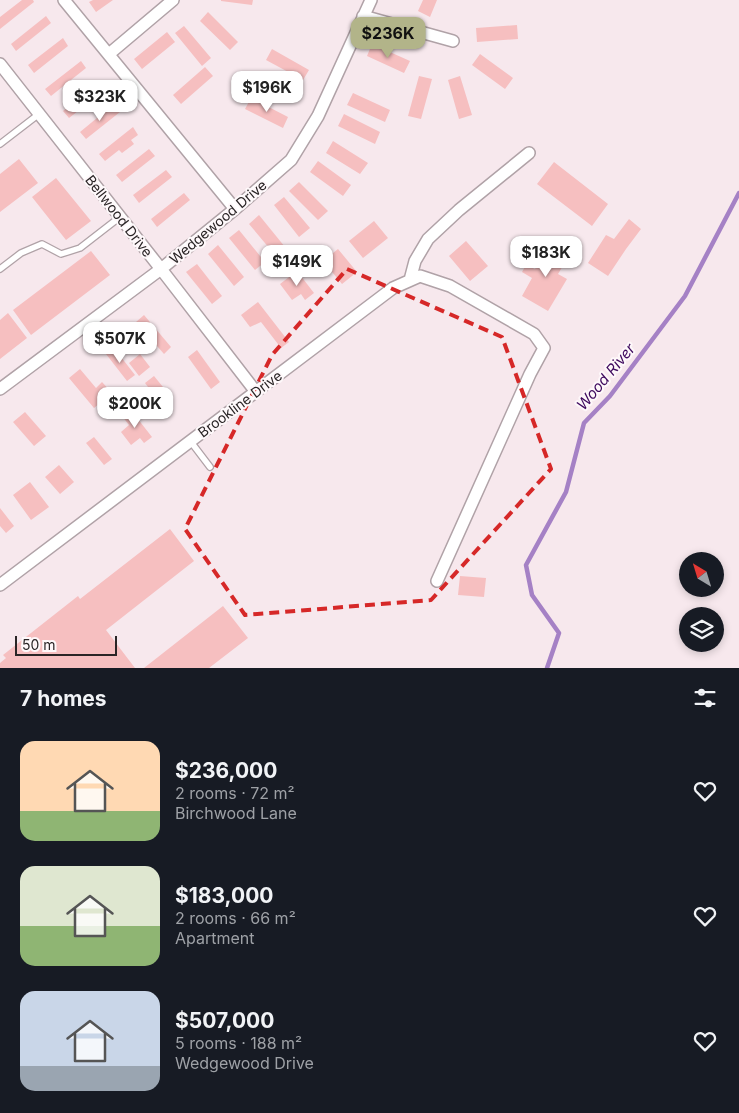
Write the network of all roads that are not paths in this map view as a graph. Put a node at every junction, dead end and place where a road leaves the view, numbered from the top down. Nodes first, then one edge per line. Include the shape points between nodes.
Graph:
1 (64, 0) edge
2 (173, 0) edge
3 (371, 0) edge
4 (363, 16) junction
5 (453, 41) dead end
6 (109, 54) junction
7 (0, 64) edge
8 (39, 114) junction
9 (0, 144) edge
10 (529, 154) dead end
11 (235, 209) junction
12 (120, 217) junction
13 (0, 269) edge
14 (162, 269) junction
15 (410, 280) junction
16 (0, 389) edge
17 (256, 392) junction
18 (190, 442) junction
19 (210, 467) dead end
20 (437, 581) dead end
21 (0, 585) edge

1 - 6 street
2 - 6 street
3 - 4 street, Wedgewood Drive
4 - 5 street
4 - 11 street, Wedgewood Drive via 318,116 291,160
6 - 11 street
7 - 8 street, Bellwood Drive
8 - 9 lane
8 - 12 street, Bellwood Drive
10 - 15 street via 428,239 415,261
11 - 14 street, Wedgewood Drive
12 - 13 lane via 80,248 61,254 42,244 21,253
12 - 14 street, Bellwood Drive
14 - 16 street, Wedgewood Drive
14 - 17 street, Bellwood Drive
15 - 17 street, Brookline Drive via 393,288
15 - 20 street via 420,276 450,286 534,334 544,348
17 - 18 street, Brookline Drive
18 - 19 lane
18 - 21 street, Brookline Drive

